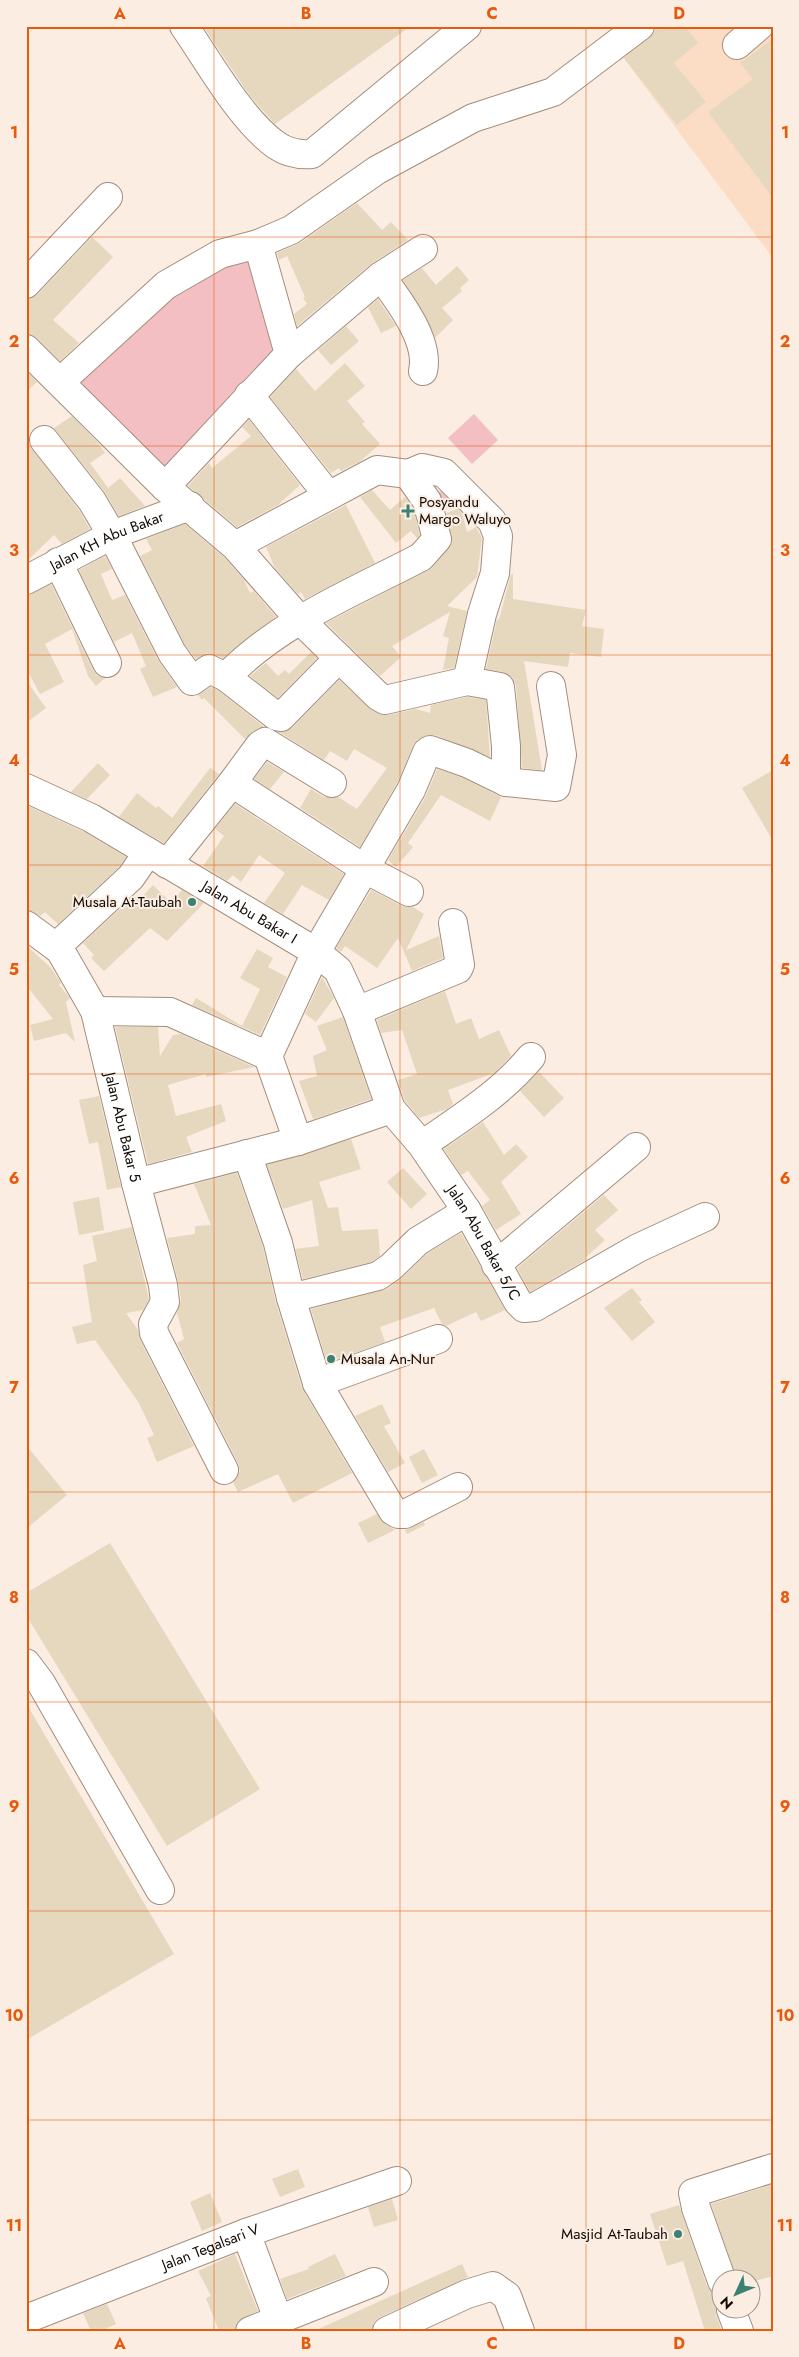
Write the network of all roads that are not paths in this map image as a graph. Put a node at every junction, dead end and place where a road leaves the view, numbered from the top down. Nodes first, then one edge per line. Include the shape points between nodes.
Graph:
1 (184, 26) edge
2 (467, 26) edge
3 (640, 26) edge
4 (759, 26) edge
5 (737, 45) dead end
6 (108, 197) dead end
7 (258, 244) junction
8 (422, 249) dead end
9 (381, 276) junction
10 (26, 284) edge
11 (26, 349) edge
12 (289, 354) junction
13 (424, 372) dead end
14 (60, 382) junction
15 (249, 395) junction
16 (44, 440) dead end
17 (408, 474) junction
18 (165, 487) junction
19 (328, 495) junction
20 (190, 506) junction
21 (112, 534) junction
22 (235, 546) junction
23 (58, 562) junction
24 (26, 580) edge
25 (300, 620) junction
26 (339, 658) junction
27 (107, 663) dead end
28 (226, 677) junction
29 (467, 680) junction
30 (551, 686) dead end
31 (506, 782) junction
32 (232, 783) junction
33 (332, 783) dead end
34 (26, 788) edge
35 (158, 858) junction
36 (365, 869) junction
37 (409, 892) dead end
38 (453, 923) dead end
39 (26, 925) edge
40 (56, 947) junction
41 (316, 952) junction
42 (95, 1011) junction
43 (357, 1011) junction
44 (268, 1056) junction
45 (531, 1057) dead end
46 (391, 1109) junction
47 (298, 1141) junction
48 (422, 1146) junction
49 (636, 1147) dead end
50 (247, 1154) junction
51 (136, 1183) junction
52 (467, 1210) junction
53 (706, 1217) dead end
54 (496, 1265) junction
55 (291, 1298) junction
56 (438, 1338) dead end
57 (317, 1383) junction
58 (224, 1470) dead end
59 (458, 1487) dead end
60 (26, 1663) edge
61 (160, 1890) dead end
62 (773, 2168) edge
63 (397, 2181) dead end
64 (246, 2233) junction
65 (718, 2270) edge
66 (374, 2282) dead end
67 (26, 2319) edge
68 (278, 2319) junction
69 (250, 2331) edge
70 (388, 2331) edge
71 (520, 2331) edge

1 - 2 street via 248,117 276,145 300,155 312,154
3 - 7 street via 553,92 473,118 377,170 291,230
4 - 5 street
6 - 10 street
7 - 12 street
7 - 14 street via 220,254 166,285
8 - 9 street
9 - 12 street
9 - 13 street via 419,338
11 - 14 street
12 - 15 street
14 - 18 street
15 - 18 street
15 - 19 street
16 - 21 street via 92,501
17 - 19 street via 377,470
17 - 25 street via 427,501 438,539 436,544 421,557
17 - 29 street via 422,468 444,473 492,521 498,536 495,573
18 - 20 street
19 - 22 street
20 - 21 street, Jalan KH Abu Bakar
20 - 22 street
21 - 23 street, Jalan KH Abu Bakar
21 - 28 street via 172,653 190,680 195,680 209,668
22 - 25 street
23 - 24 street, Jalan KH Abu Bakar
23 - 27 street
25 - 26 street
25 - 28 street via 240,663
26 - 28 street via 281,716 276,716
26 - 29 street via 369,689 385,700
29 - 31 street via 500,687
30 - 31 street via 562,755 557,784 553,788
31 - 36 street via 467,763 428,751 412,790
32 - 33 street via 265,742
32 - 35 street
32 - 36 street
34 - 35 street, Jalan Abu Bakar I via 91,818
35 - 40 street via 131,877
35 - 41 street, Jalan Abu Bakar I
36 - 37 street
36 - 41 street
38 - 43 street via 460,964 458,969
39 - 40 street, Jalan Abu Bakar 5
40 - 42 street, Jalan Abu Bakar 5
41 - 43 street, Jalan Abu Bakar I via 338,970
41 - 44 street
42 - 44 street via 170,1012
42 - 51 street, Jalan Abu Bakar 5
43 - 46 street, Jalan Abu Bakar I
44 - 47 street
45 - 48 street via 492,1096
46 - 47 street, Jalan Abu Bakar 5
46 - 48 street, Jalan Abu Bakar 5/C
47 - 50 street, Jalan Abu Bakar 5
48 - 52 street, Jalan Abu Bakar 5/C
49 - 54 street
50 - 51 street, Jalan Abu Bakar 5
50 - 55 street via 278,1243
51 - 58 street via 163,1286 164,1302 153,1324 154,1333
52 - 54 street, Jalan Abu Bakar 5/C
52 - 55 street via 418,1241 378,1276
53 - 54 street, Jalan Abu Bakar 5/C via 638,1248 529,1309 518,1302
55 - 57 street
56 - 57 street
57 - 59 street via 398,1514 405,1514
60 - 61 street via 41,1683
62 - 65 street via 693,2193
63 - 64 street, Jalan Tegalsari V
64 - 67 street, Jalan Tegalsari V
64 - 68 street
66 - 68 street
68 - 69 street
70 - 71 street via 493,2286 507,2296

